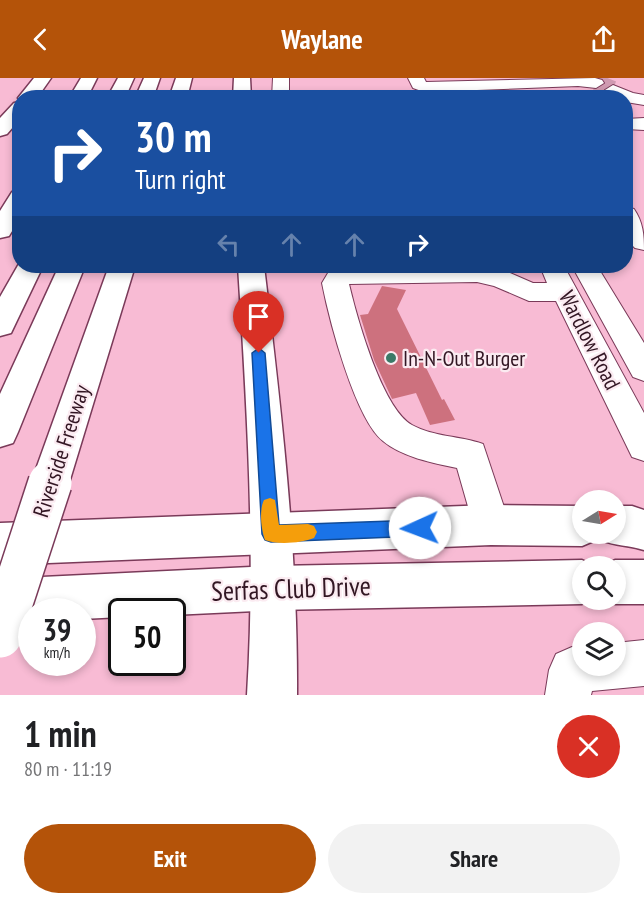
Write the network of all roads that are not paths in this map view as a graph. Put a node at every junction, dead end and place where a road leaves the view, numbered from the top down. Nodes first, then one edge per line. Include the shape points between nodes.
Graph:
1 (43, 78) edge
2 (416, 78) edge
3 (555, 82) junction
4 (596, 83) dead end
5 (524, 86) edge
6 (471, 87) edge
7 (33, 90) edge
8 (562, 90) edge
9 (12, 116) edge
10 (0, 130) edge
11 (12, 211) edge
12 (0, 231) edge
13 (26, 273) edge
14 (69, 273) edge
15 (120, 273) edge
16 (252, 273) edge
17 (556, 273) edge
18 (588, 273) edge
19 (566, 292) junction
20 (0, 325) edge
21 (644, 369) edge
22 (0, 432) edge
23 (644, 446) edge
24 (491, 525) junction
25 (572, 526) edge
26 (626, 526) edge
27 (644, 530) edge
28 (271, 534) junction
29 (0, 544) edge
30 (572, 582) edge
31 (626, 582) edge
32 (644, 582) edge
33 (274, 588) junction
34 (0, 601) edge
35 (0, 636) edge
36 (644, 663) edge
37 (626, 665) edge
38 (572, 670) edge
39 (272, 695) edge
40 (568, 695) edge

1 - 7 main road
2 - 6 street via 424,87
3 - 4 street
3 - 5 street
3 - 8 street
5 - 6 street
9 - 10 main road
11 - 12 main road
13 - 20 main road
14 - 22 main road
15 - 35 main road, Riverside Freeway, bridge
16 - 28 main road
17 - 19 street, Wardlow Road
18 - 21 street, Wardlow Road
19 - 23 street, Wardlow Road
19 - 24 street via 529,292 501,279 477,274 343,276 335,283 346,326 378,411 393,430 440,450 471,454
24 - 25 main road
24 - 28 main road
26 - 27 main road
28 - 29 main road
28 - 33 main road
30 - 33 main road, Serfas Club Drive
31 - 32 main road
33 - 34 main road, Serfas Club Drive
33 - 39 main road
36 - 37 street
38 - 40 street

